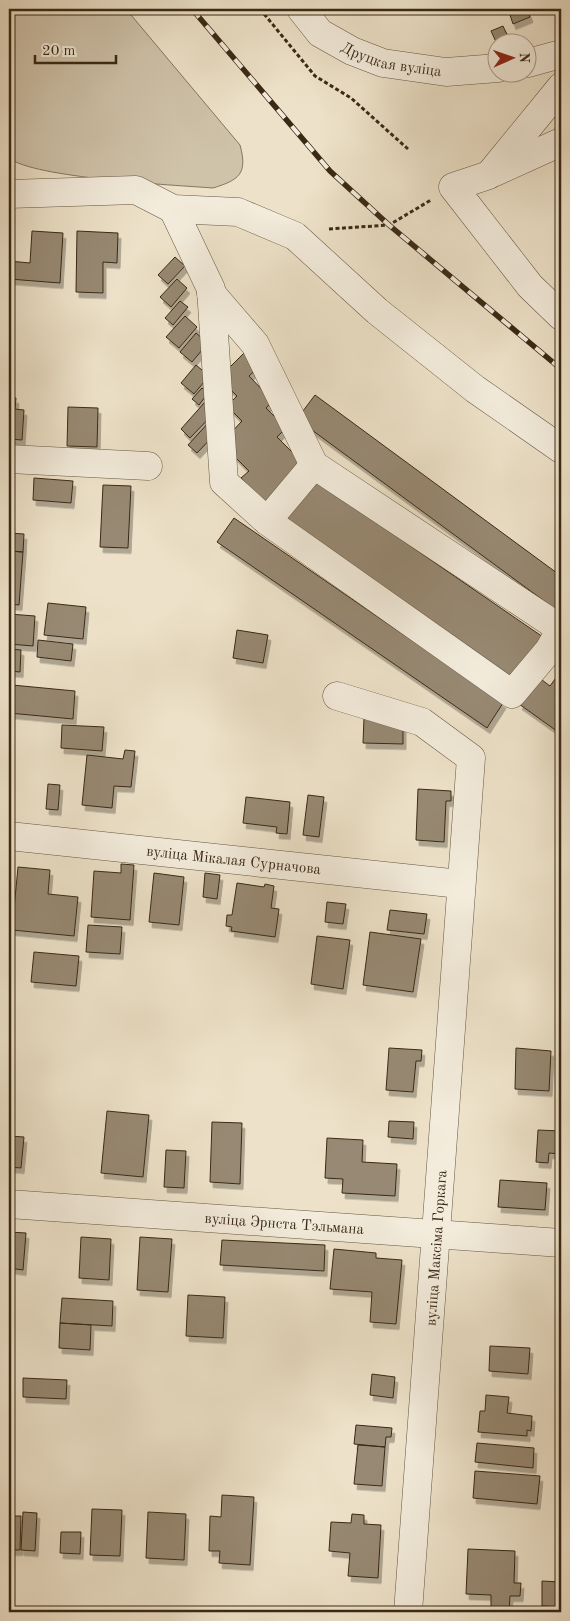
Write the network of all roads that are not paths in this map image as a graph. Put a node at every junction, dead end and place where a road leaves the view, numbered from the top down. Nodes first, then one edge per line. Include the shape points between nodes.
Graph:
1 (301, 9) edge
2 (561, 54) edge
3 (538, 60) edge
4 (488, 69) edge
5 (561, 87) edge
6 (561, 142) edge
7 (489, 175) junction
8 (9, 194) edge
9 (173, 209) junction
10 (211, 293) junction
11 (561, 316) edge
12 (561, 449) edge
13 (9, 459) edge
14 (314, 465) junction
15 (148, 466) dead end
16 (267, 521) junction
17 (558, 642) edge
18 (337, 696) dead end
19 (9, 836) edge
20 (460, 884) junction
21 (9, 1204) edge
22 (438, 1236) junction
23 (561, 1243) edge
24 (408, 1612) edge

1 - 4 street, Друцкая вуліца via 320,33 383,63 446,72
2 - 3 street
5 - 7 street
6 - 7 street
7 - 11 street via 453,187 530,286
8 - 9 street via 136,190
9 - 10 street
9 - 12 street via 238,212 294,236 377,312 475,389
10 - 14 street via 255,344
10 - 16 street via 224,482
13 - 15 street
14 - 16 street
14 - 17 street
16 - 17 street via 512,694
18 - 20 street, вуліца Максіма Горкага via 422,722 471,758
19 - 20 street, вуліца Мікалая Сурначова
20 - 22 street, вуліца Максіма Горкага
21 - 22 street, вуліца Эрнста Тэльмана
22 - 23 street, вуліца Эрнста Тэльмана
22 - 24 street, вуліца Максіма Горкага

